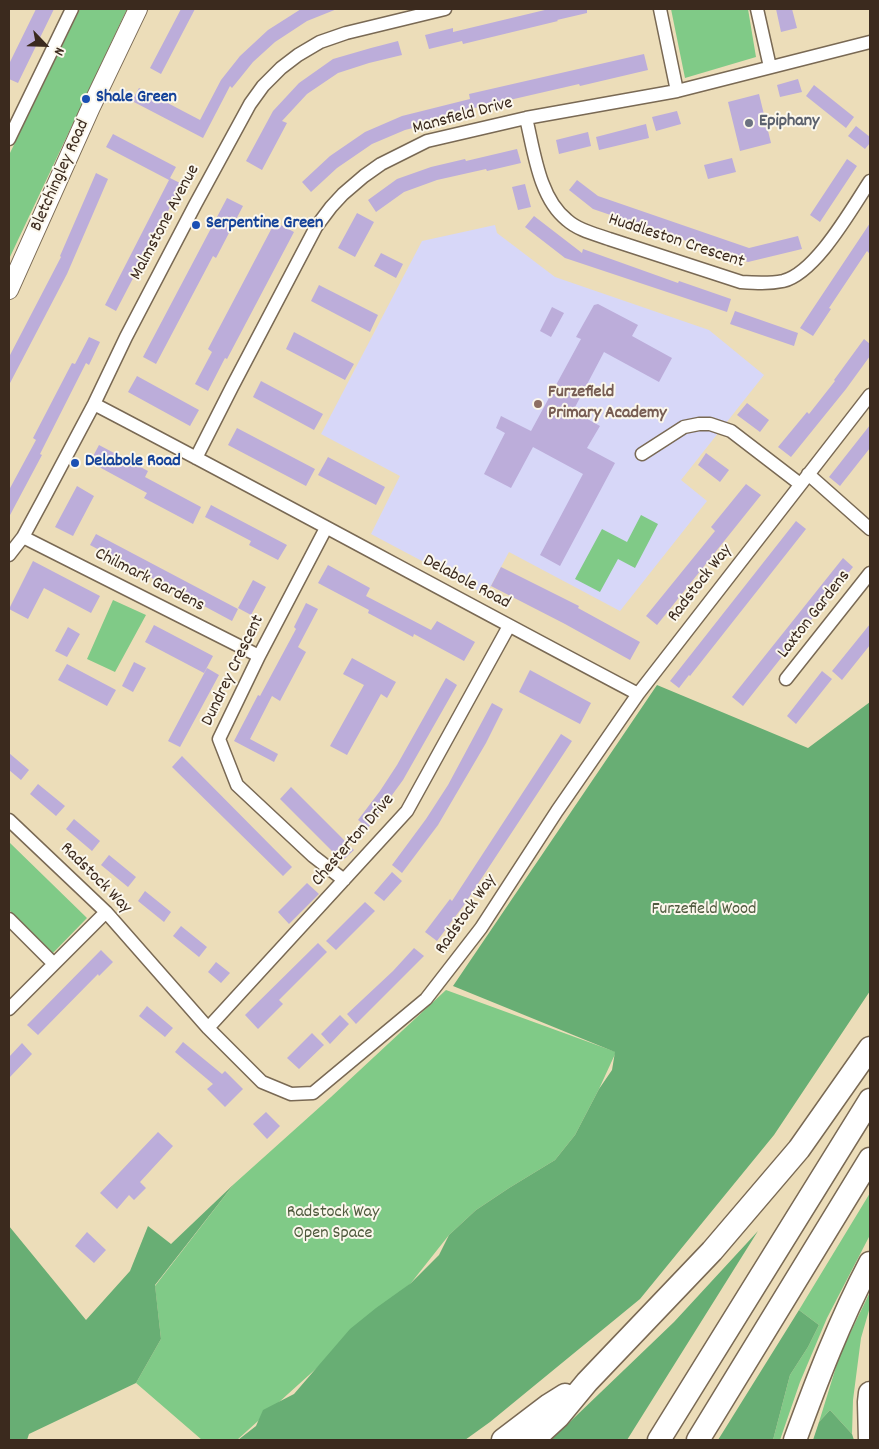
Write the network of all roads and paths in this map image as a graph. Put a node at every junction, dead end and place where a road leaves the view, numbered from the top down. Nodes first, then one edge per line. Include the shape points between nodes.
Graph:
1 (72, 9) edge
2 (138, 9) edge
3 (445, 9) edge
4 (660, 9) edge
5 (757, 9) edge
6 (431, 10) edge
7 (870, 42) edge
8 (770, 67) junction
9 (677, 90) junction
10 (526, 118) junction
11 (9, 139) edge
12 (870, 180) edge
13 (10, 283) edge
14 (870, 395) edge
15 (94, 404) junction
16 (642, 454) dead end
17 (196, 458) junction
18 (804, 479) junction
19 (326, 528) junction
20 (870, 530) edge
21 (23, 537) junction
22 (9, 555) edge
23 (870, 573) edge
24 (509, 626) junction
25 (259, 656) junction
26 (786, 679) dead end
27 (638, 694) junction
28 (9, 820) edge
29 (344, 880) junction
30 (106, 912) junction
31 (9, 918) edge
32 (54, 964) junction
33 (9, 1009) edge
34 (208, 1028) junction
35 (870, 1048) edge
36 (870, 1100) edge
37 (870, 1160) edge
38 (870, 1263) edge
39 (588, 1382) junction
40 (870, 1393) edge
41 (503, 1440) edge
42 (533, 1440) edge
43 (659, 1440) edge
44 (698, 1440) edge
45 (795, 1440) edge
46 (870, 1440) edge

1 - 11 street
2 - 13 street, Bletchingley Road
3 - 6 street, Malmstone Avenue
4 - 9 street
5 - 8 street
6 - 15 street, Malmstone Avenue via 320,42 281,68 263,86 195,205
7 - 8 street, Mansfield Drive
8 - 9 street, Mansfield Drive
9 - 10 street, Mansfield Drive
10 - 12 street, Huddleston Crescent via 545,190 567,221 609,240 741,282 784,281 804,271 826,247
10 - 17 street, Mansfield Drive via 427,141 381,164 343,194 316,228
14 - 18 street, Radstock Way
15 - 17 street, Delabole Road
15 - 21 street, Malmstone Avenue
16 - 18 street via 684,427 710,424 730,431
17 - 19 street, Delabole Road
18 - 20 street
18 - 27 street, Radstock Way
19 - 24 street, Delabole Road
19 - 25 street, Dundrey Crescent
21 - 22 street, Malmstone Avenue
21 - 25 street, Chilmark Gardens
23 - 26 street, Laxton Gardens
24 - 27 street, Delabole Road
24 - 29 street, Chesterton Drive via 406,811
25 - 29 street, Dundrey Crescent via 219,739 237,785 313,856
27 - 34 street, Radstock Way via 481,928 426,999 313,1094 291,1094 262,1082
28 - 30 street, Radstock Way
29 - 34 street, Chesterton Drive
30 - 32 street
30 - 34 street, Radstock Way
31 - 32 street
32 - 33 street
35 - 39 highway via 786,1164 712,1251
36 - 43 highway
37 - 44 highway
38 - 45 highway via 814,1388
39 - 41 highway
39 - 42 highway
40 - 46 highway

